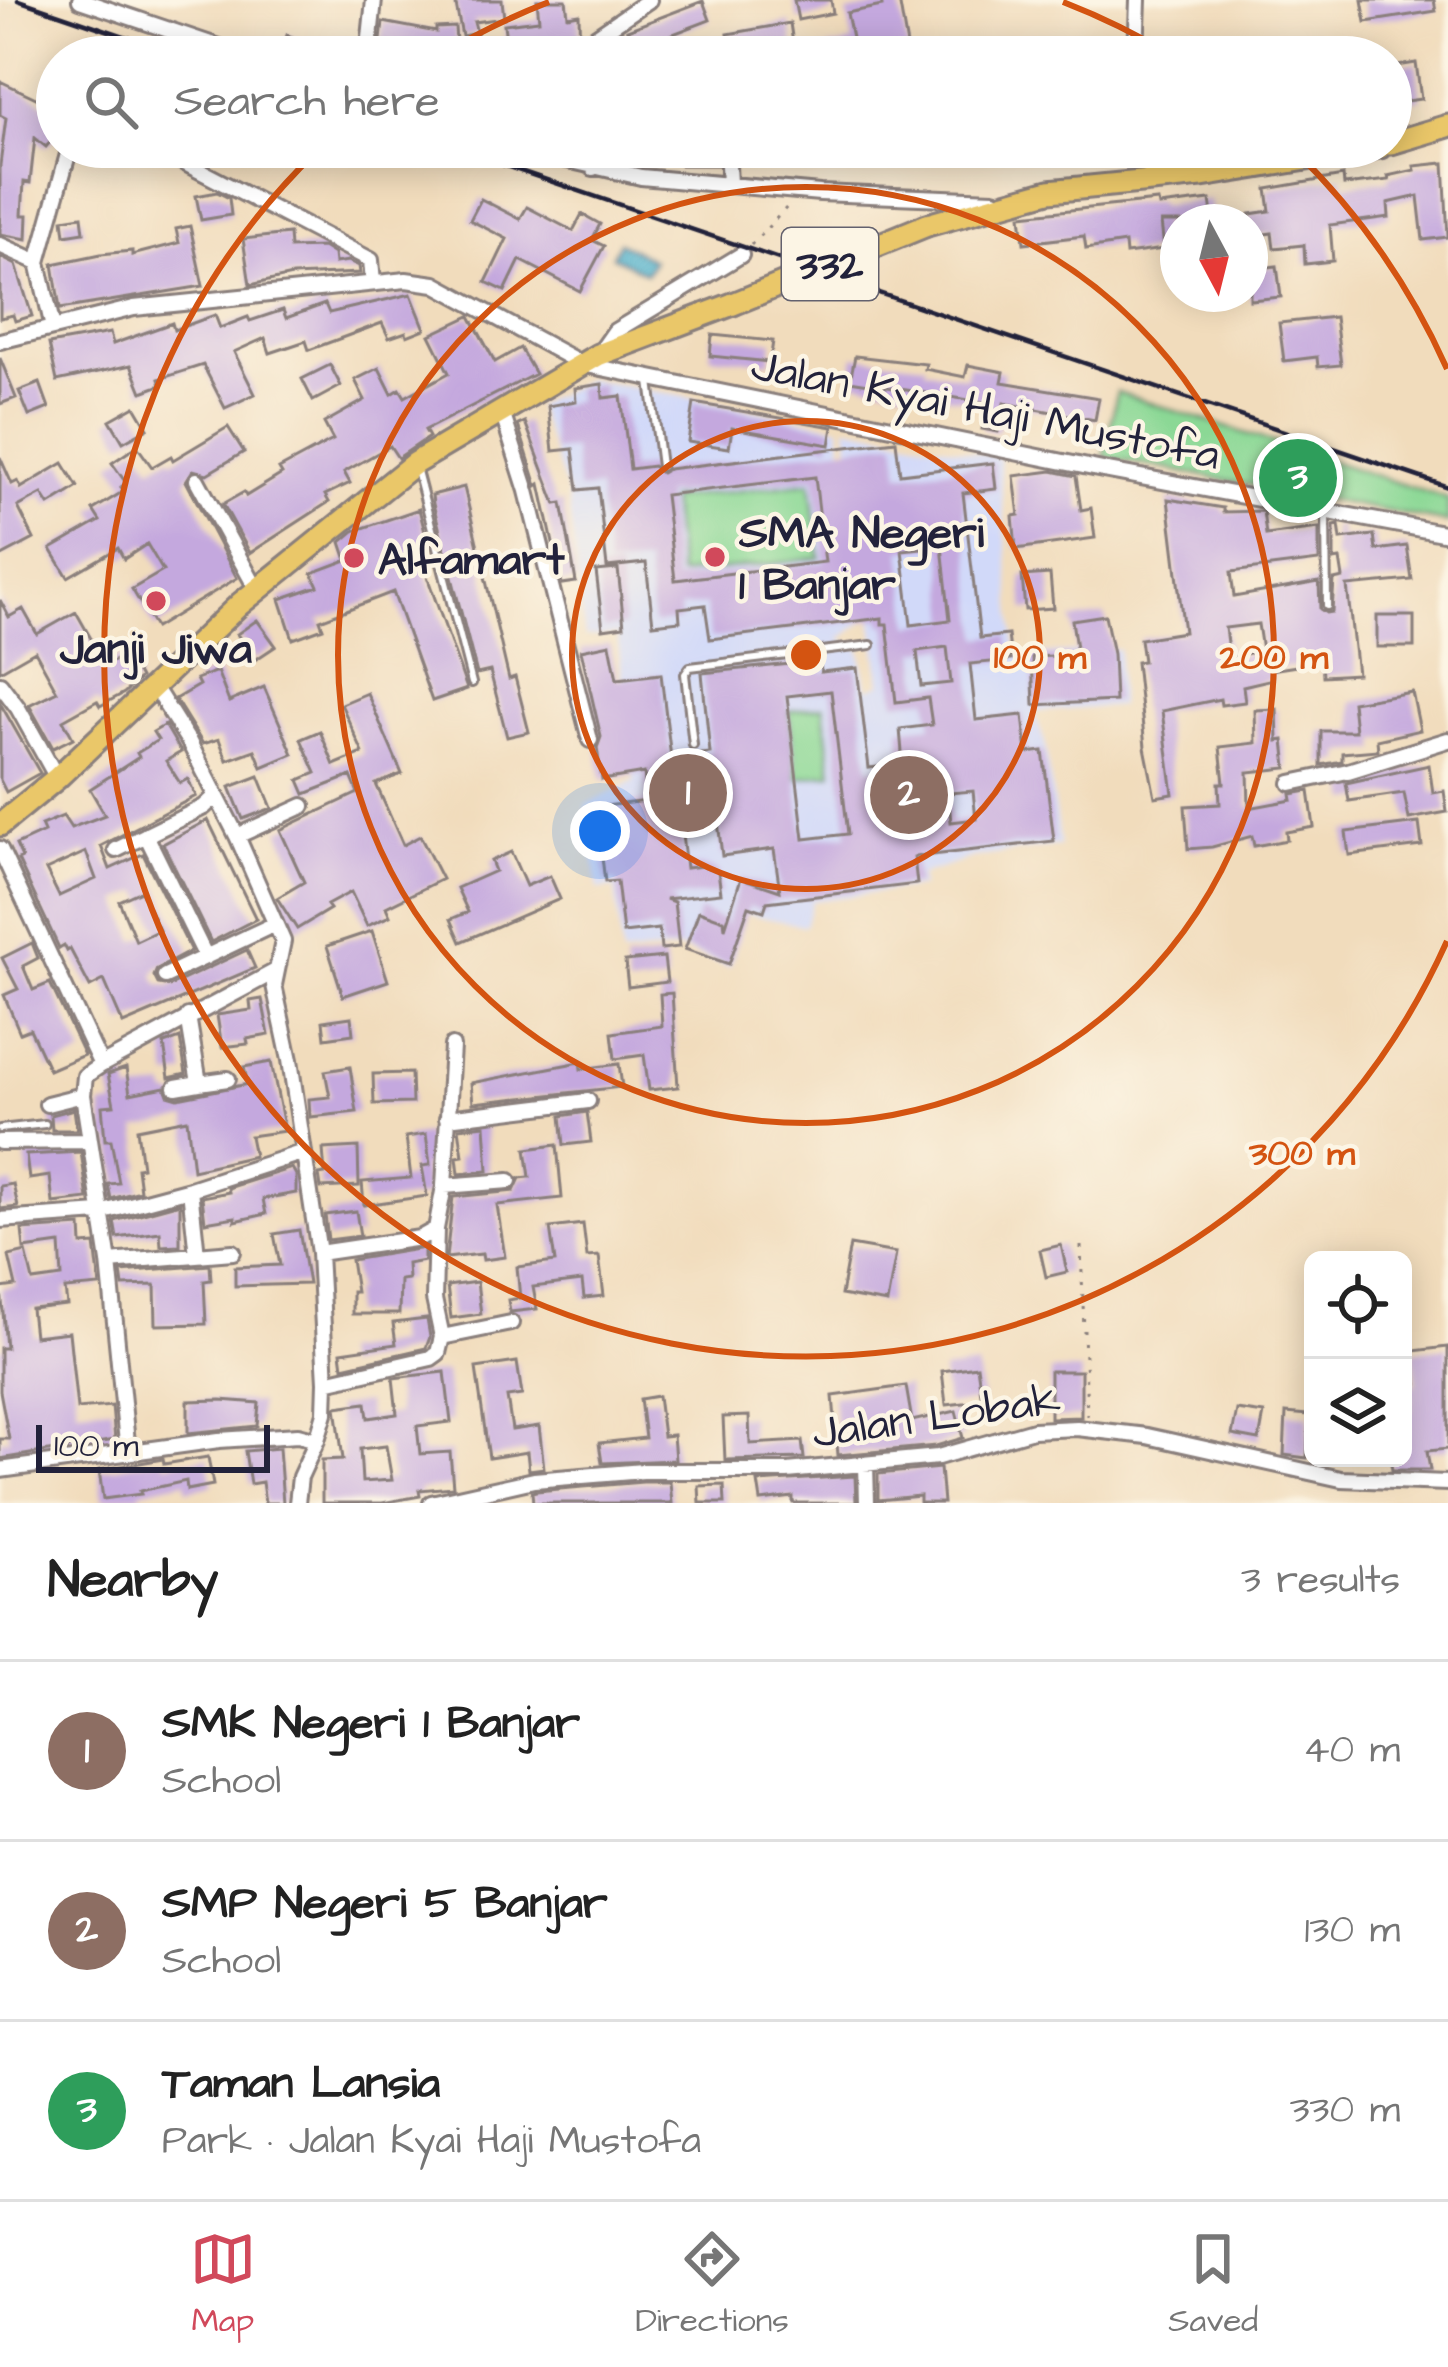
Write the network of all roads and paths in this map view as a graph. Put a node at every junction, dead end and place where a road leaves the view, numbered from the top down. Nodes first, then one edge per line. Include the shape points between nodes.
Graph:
1 (80, 0) edge
2 (374, 0) edge
3 (649, 0) edge
4 (1138, 0) edge
5 (187, 36) edge
6 (370, 36) edge
7 (596, 36) edge
8 (1137, 36) edge
9 (1448, 126) edge
10 (1412, 137) edge
11 (64, 168) edge
12 (194, 168) edge
13 (593, 168) edge
14 (729, 168) edge
15 (1159, 168) edge
16 (1245, 168) edge
17 (1162, 181) junction
18 (729, 184) junction
19 (801, 191) junction
20 (1005, 200) junction
21 (0, 245) edge
22 (741, 255) joint
23 (38, 262) junction
24 (374, 283) junction
25 (52, 328) junction
26 (0, 341) edge
27 (590, 360) junction
28 (650, 381) junction
29 (502, 412) junction
30 (415, 464) junction
31 (661, 466) dead end
32 (197, 480) dead end
33 (1326, 511) junction
34 (1448, 534) edge
35 (257, 590) junction
36 (1327, 606) dead end
37 (871, 645) dead end
38 (472, 683) dead end
39 (0, 684) edge
40 (154, 688) junction
41 (590, 740) dead end
42 (1448, 740) edge
43 (693, 745) dead end
44 (57, 778) junction
45 (1291, 783) dead end
46 (216, 796) junction
47 (303, 806) dead end
48 (0, 825) edge
49 (146, 835) junction
50 (237, 836) junction
51 (0, 849) edge
52 (116, 850) dead end
53 (275, 924) junction
54 (206, 957) junction
55 (274, 972) junction
56 (165, 976) dead end
57 (188, 1016) junction
58 (452, 1046) dead end
59 (101, 1065) junction
60 (228, 1078) dead end
61 (199, 1083) junction
62 (176, 1087) dead end
63 (83, 1095) junction
64 (588, 1101) dead end
65 (47, 1104) dead end
66 (447, 1118) junction
67 (45, 1124) dead end
68 (0, 1129) edge
69 (89, 1141) junction
70 (0, 1142) edge
71 (304, 1152) junction
72 (508, 1181) dead end
73 (444, 1186) junction
74 (190, 1189) junction
75 (100, 1213) junction
76 (0, 1220) edge
77 (436, 1228) junction
78 (1081, 1246) dead end
79 (233, 1252) dead end
80 (319, 1253) junction
81 (197, 1255) junction
82 (109, 1262) junction
83 (512, 1323) dead end
84 (442, 1337) junction
85 (326, 1382) junction
86 (1087, 1429) junction
87 (317, 1440) junction
88 (128, 1453) junction
89 (866, 1463) junction
90 (0, 1470) edge
91 (1448, 1483) edge
92 (517, 1484) junction
93 (297, 1503) edge
94 (431, 1503) edge
95 (519, 1503) edge
96 (867, 1503) edge

1 - 5 street
2 - 6 street
3 - 7 street
4 - 8 street
9 - 10 main road
11 - 23 street
12 - 24 street via 371,260
13 - 18 street
14 - 18 street
15 - 17 street
16 - 17 main road, 332
17 - 20 main road, 332
18 - 19 street
19 - 20 street
19 - 22 path
20 - 27 main road, 332, bridge
21 - 23 street
22 - 27 street via 615,331
23 - 25 street
24 - 25 street, Jalan Kyai Haji Mustofa via 197,299
24 - 27 street, Jalan Kyai Haji Mustofa via 435,284
25 - 26 street, Jalan Kyai Haji Mustofa
27 - 28 street, Jalan Kyai Haji Mustofa
27 - 29 main road, 332
28 - 31 lane
28 - 33 street, Jalan Kyai Haji Mustofa
29 - 30 main road, 332
29 - 41 street
30 - 35 main road, 332
30 - 38 lane
32 - 35 street
33 - 34 street, Jalan Kyai Haji Mustofa
33 - 36 lane
35 - 40 main road, 332
37 - 43 lane via 690,667
39 - 44 street
40 - 44 main road, 332
40 - 46 street
42 - 45 street
44 - 48 main road, 332
46 - 49 street
46 - 50 street
47 - 50 street
49 - 52 street
49 - 54 street
50 - 53 street
51 - 59 street
53 - 54 street
53 - 55 street via 284,941
54 - 56 street
55 - 57 street
55 - 71 street
57 - 59 street
57 - 61 street
58 - 66 street
59 - 63 street via 85,1076
60 - 61 street
61 - 62 street
63 - 65 street
63 - 69 street
64 - 66 street
66 - 73 street
67 - 68 lane
69 - 70 street
69 - 75 street
71 - 74 street
71 - 80 street
72 - 73 street
73 - 77 street
74 - 75 street
74 - 81 street
75 - 76 street
75 - 82 street
77 - 80 street via 419,1238
77 - 84 street
78 - 86 path
79 - 81 street
80 - 85 street
81 - 82 street
82 - 88 street
83 - 84 street
84 - 85 street via 431,1358
85 - 87 street
86 - 89 street, Jalan Lobak via 1033,1430 938,1457
86 - 91 street, Jalan Lobak via 1341,1479
87 - 88 street via 219,1440
87 - 93 street
88 - 90 street
89 - 92 street, Jalan Lobak
89 - 96 street
92 - 94 street, Jalan Lobak
92 - 95 street

